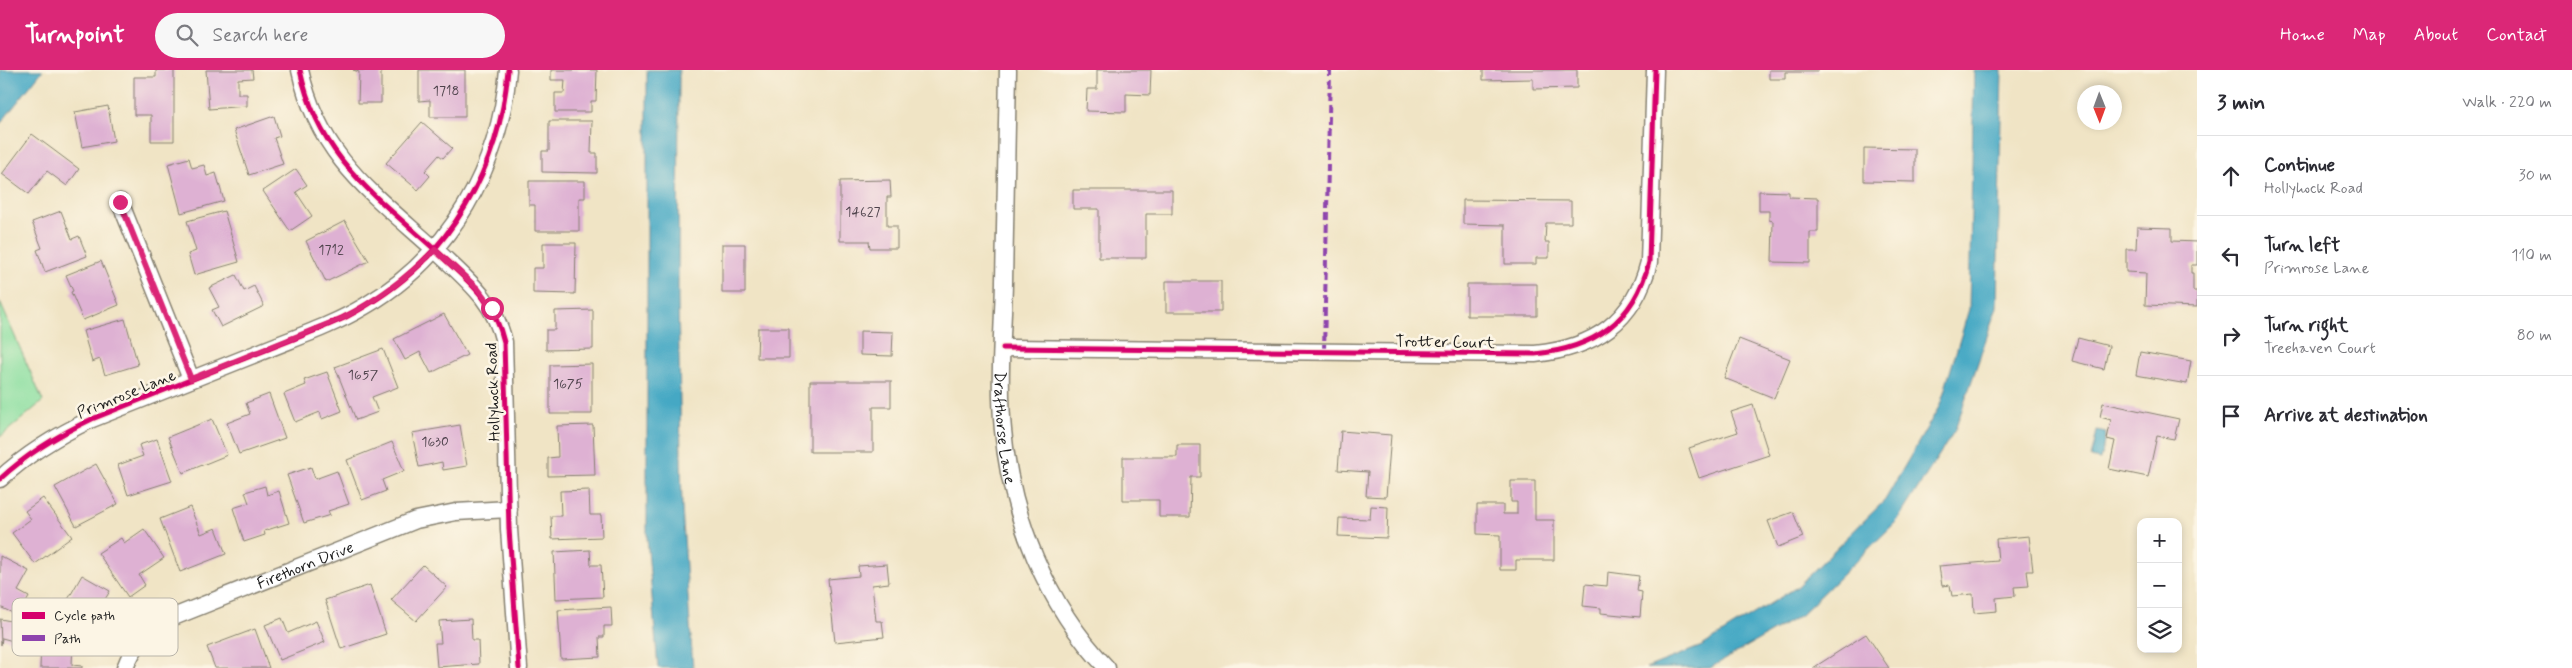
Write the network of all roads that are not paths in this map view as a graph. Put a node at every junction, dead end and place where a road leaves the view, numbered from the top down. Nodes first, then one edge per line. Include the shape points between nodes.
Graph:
1 (300, 70) edge
2 (508, 70) edge
3 (1008, 70) edge
4 (1655, 70) edge
5 (120, 202) dead end
6 (435, 250) junction
7 (1003, 348) junction
8 (191, 379) junction
9 (0, 479) edge
10 (508, 509) junction
11 (178, 615) edge
12 (130, 656) edge
13 (125, 668) edge
14 (519, 668) edge
15 (1107, 668) edge

1 - 6 street, Hollyhock Road via 309,105 336,155 354,177
2 - 6 street, Primrose Lane via 492,153 458,220
3 - 7 street, Drafthorse Lane
4 - 7 street, Trotter Court via 1651,249 1646,275 1635,299 1619,320 1580,346 1561,352 1535,354
5 - 8 street
6 - 8 street, Primrose Lane via 401,281 343,318
6 - 10 street, Hollyhock Road via 485,298 501,330 504,342
7 - 15 street, Drafthorse Lane via 1003,429 1015,502 1045,580 1085,642
8 - 9 street, Primrose Lane via 58,435 26,456
10 - 11 street, Firethorn Drive via 456,512 416,520
10 - 14 street, Hollyhock Road
12 - 13 street, Firethorn Drive

